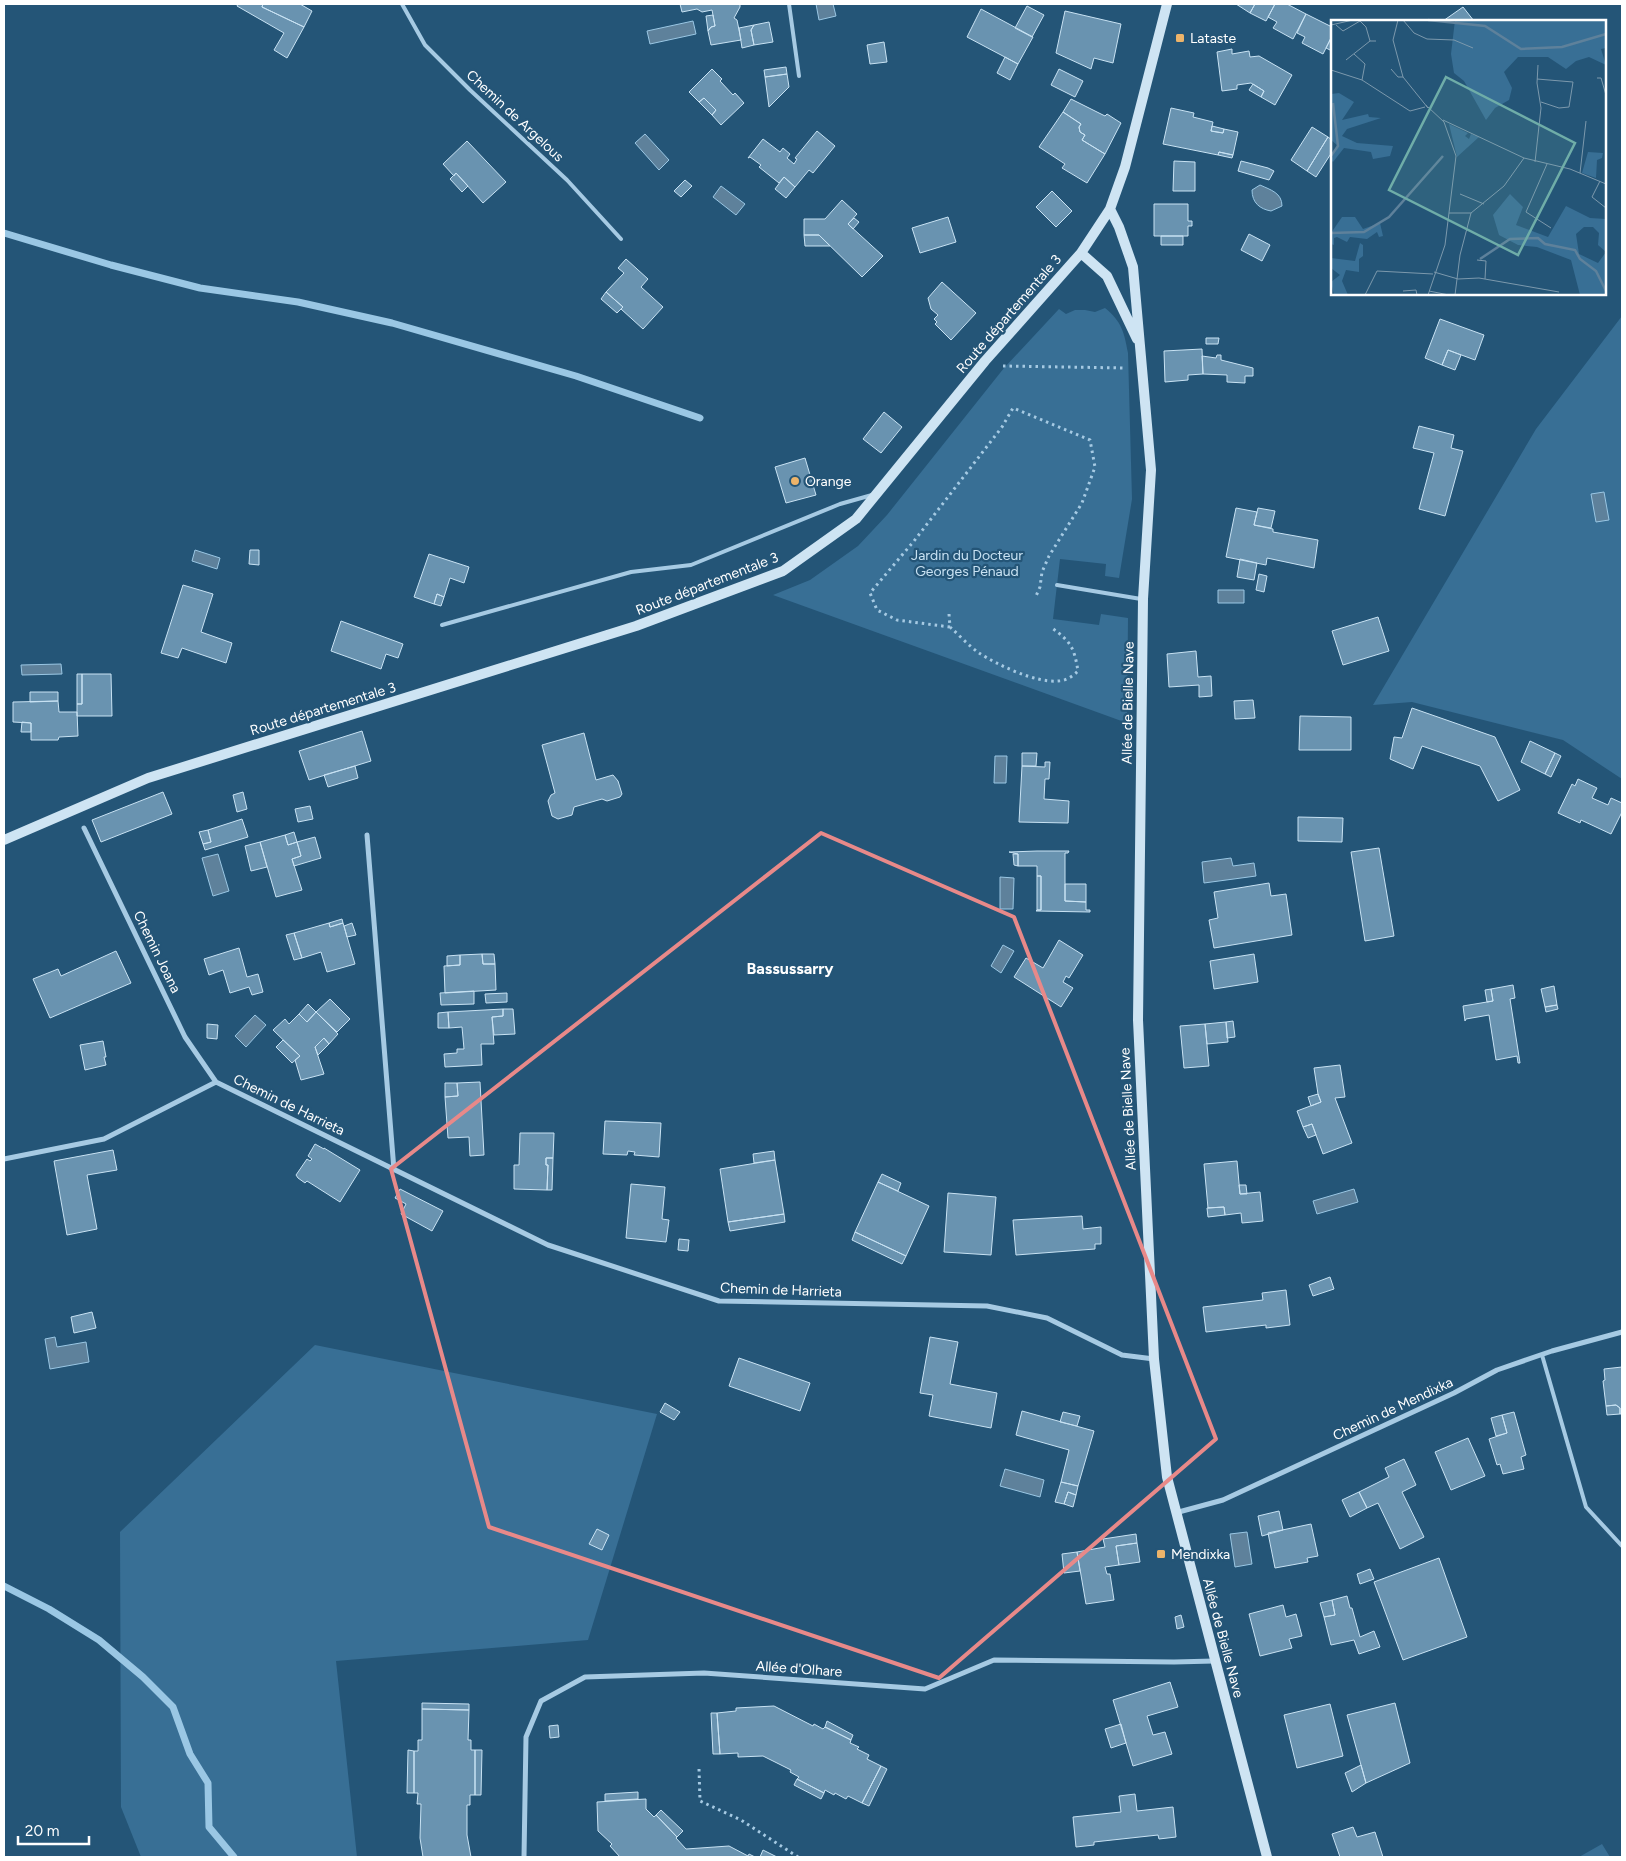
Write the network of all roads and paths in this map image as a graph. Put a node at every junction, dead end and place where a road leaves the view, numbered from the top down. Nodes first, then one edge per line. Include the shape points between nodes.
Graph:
1 (402, 4) edge
2 (789, 4) edge
3 (1167, 4) edge
4 (799, 76) dead end
5 (1110, 209) junction
6 (621, 239) dead end
7 (1081, 253) junction
8 (1140, 346) junction
9 (996, 366) dead end
10 (1142, 369) junction
11 (877, 494) junction
12 (1057, 585) dead end
13 (1036, 596) dead end
14 (1143, 600) junction
15 (949, 614) dead end
16 (442, 625) dead end
17 (950, 627) junction
18 (1052, 628) dead end
19 (84, 828) dead end
20 (367, 835) dead end
21 (4, 840) edge
22 (216, 1082) junction
23 (4, 1159) edge
24 (394, 1170) junction
25 (1622, 1332) edge
26 (1542, 1355) junction
27 (1154, 1359) junction
28 (1175, 1514) junction
29 (1622, 1546) edge
30 (1214, 1661) junction
31 (699, 1768) dead end
32 (524, 1857) edge
33 (798, 1857) edge
34 (1267, 1857) edge

1 - 6 lane, Chemin de Argelous via 425,46 567,180
2 - 4 lane
3 - 5 street, Route départementale 3 via 1126,167
5 - 7 street, Route départementale 3
5 - 8 street, Allée de Bielle Nave via 1133,267
7 - 8 street, Allée de Bielle Nave via 1106,276
7 - 11 street, Route départementale 3 via 985,361
8 - 10 street, Allée de Bielle Nave
9 - 10 path
10 - 14 street, Allée de Bielle Nave via 1151,470
11 - 16 lane via 840,504 691,565 631,572
11 - 21 street, Route départementale 3 via 856,519 783,571 636,626 148,778
12 - 14 lane
13 - 17 path via 1042,572 1082,503 1095,467 1090,440 1013,408 996,435 870,593 877,610 897,620
14 - 27 street, Allée de Bielle Nave via 1138,1020
15 - 17 path
17 - 18 path via 978,652 1014,671 1040,680 1059,681 1078,671 1068,640
19 - 22 street, Chemin Joana via 185,1037
20 - 24 street
22 - 23 street, Chemin de Harrieta via 104,1139
22 - 24 street, Chemin de Harrieta
24 - 27 street, Chemin de Harrieta via 548,1245 719,1301 987,1306 1047,1318 1122,1355
25 - 26 street, Chemin de Mendixka
26 - 28 street, Chemin de Mendixka via 1497,1370 1223,1500
26 - 29 lane via 1586,1507
27 - 28 street, Allée de Bielle Nave via 1167,1477
28 - 30 street, Allée de Bielle Nave
30 - 32 street, Allée d'Olhare via 994,1660 925,1689 704,1673 585,1677 541,1701 526,1737
30 - 34 street, Allée de Bielle Nave
31 - 33 path via 700,1800 741,1820

